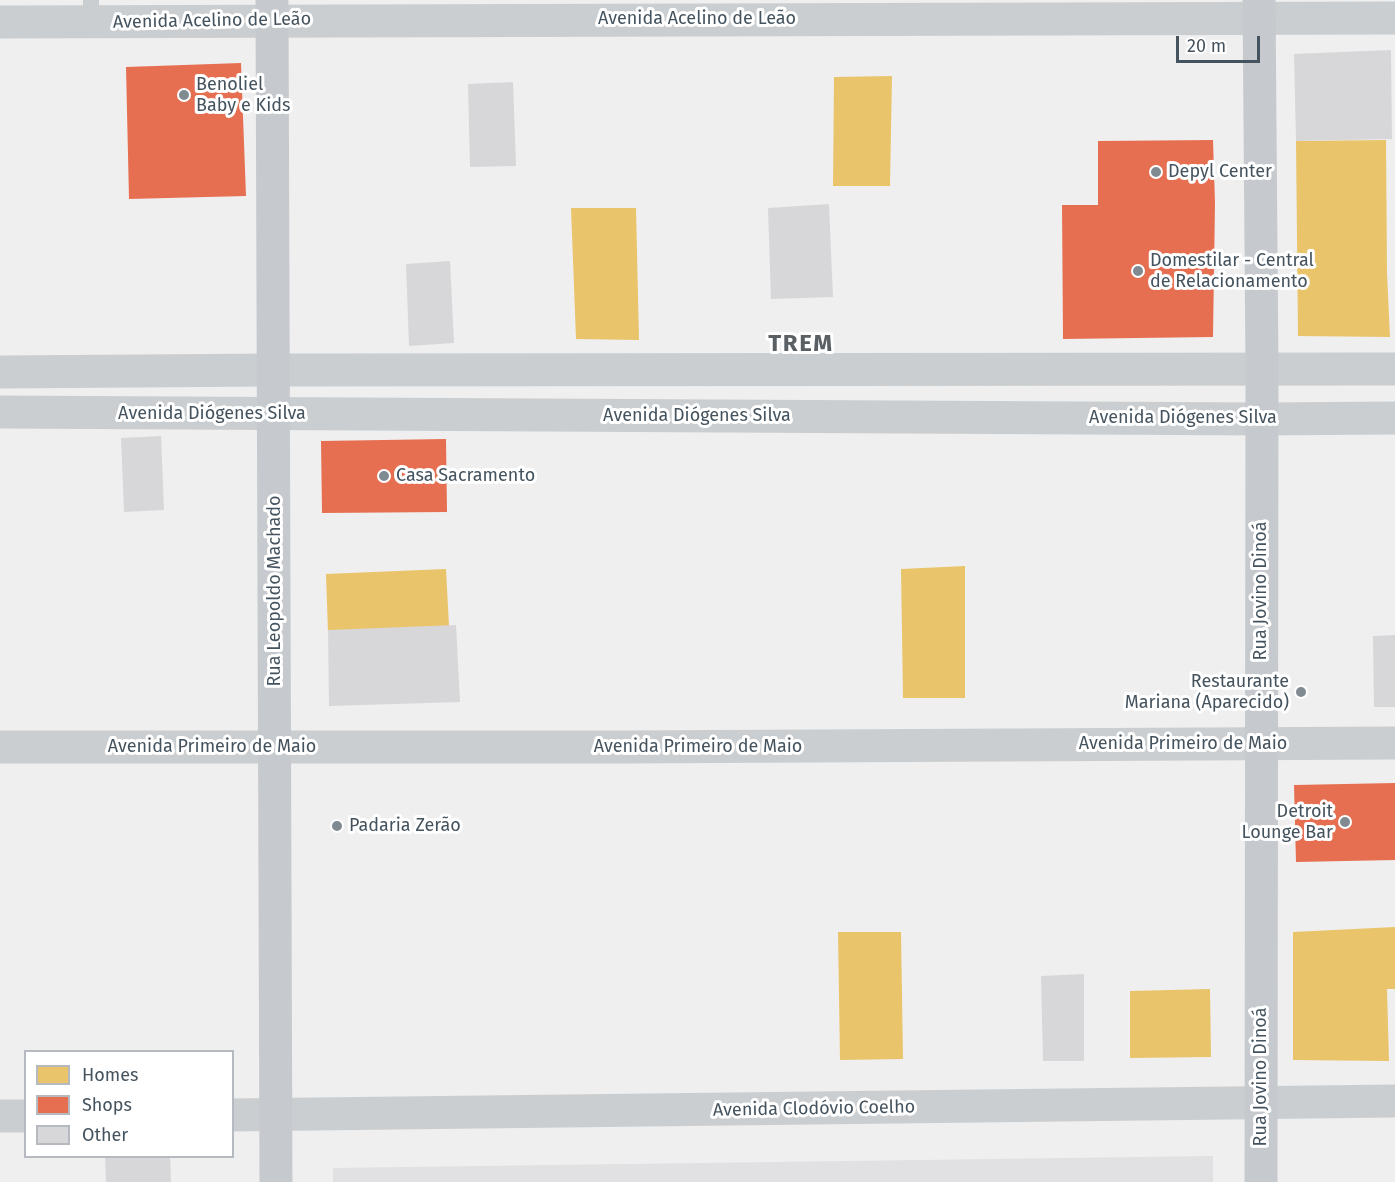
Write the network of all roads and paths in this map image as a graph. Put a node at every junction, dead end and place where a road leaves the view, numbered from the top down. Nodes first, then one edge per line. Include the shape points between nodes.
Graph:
1 (1260, 8) edge
2 (272, 10) edge
3 (91, 11) edge
4 (17, 18) edge
5 (1395, 18) edge
6 (1262, 369) junction
7 (1395, 369) edge
8 (274, 370) junction
9 (0, 372) edge
10 (0, 412) edge
11 (274, 414) junction
12 (1395, 418) edge
13 (1262, 419) junction
14 (1261, 743) junction
15 (1395, 743) edge
16 (0, 747) edge
17 (275, 748) junction
18 (1395, 1101) edge
19 (1261, 1103) junction
20 (277, 1114) junction
21 (234, 1115) edge
22 (0, 1116) edge
23 (24, 1116) edge
24 (276, 1182) edge
25 (1262, 1182) edge

1 - 2 street, Avenida Acelino de Leão
1 - 5 street, Avenida Acelino de Leão
1 - 6 main road, Rua Jovino Dinoá
2 - 3 street, Avenida Acelino de Leão
2 - 8 main road, Rua Leopoldo Machado
3 - 4 street, Avenida Acelino de Leão
6 - 7 street
6 - 8 street
6 - 13 main road, Rua Jovino Dinoá
8 - 9 street
8 - 11 main road, Rua Leopoldo Machado
10 - 11 street, Avenida Diógenes Silva
11 - 13 street, Avenida Diógenes Silva
11 - 17 main road, Rua Leopoldo Machado
12 - 13 street, Avenida Diógenes Silva
13 - 14 main road, Rua Jovino Dinoá
14 - 15 street, Avenida Primeiro de Maio
14 - 17 street, Avenida Primeiro de Maio
14 - 19 main road, Rua Jovino Dinoá
16 - 17 street, Avenida Primeiro de Maio
17 - 20 main road, Rua Leopoldo Machado
18 - 19 street, Avenida Clodóvio Coelho
19 - 20 street, Avenida Clodóvio Coelho
19 - 25 main road, Rua Jovino Dinoá
20 - 21 street, Avenida Clodóvio Coelho
20 - 24 main road, Rua Leopoldo Machado
22 - 23 street

